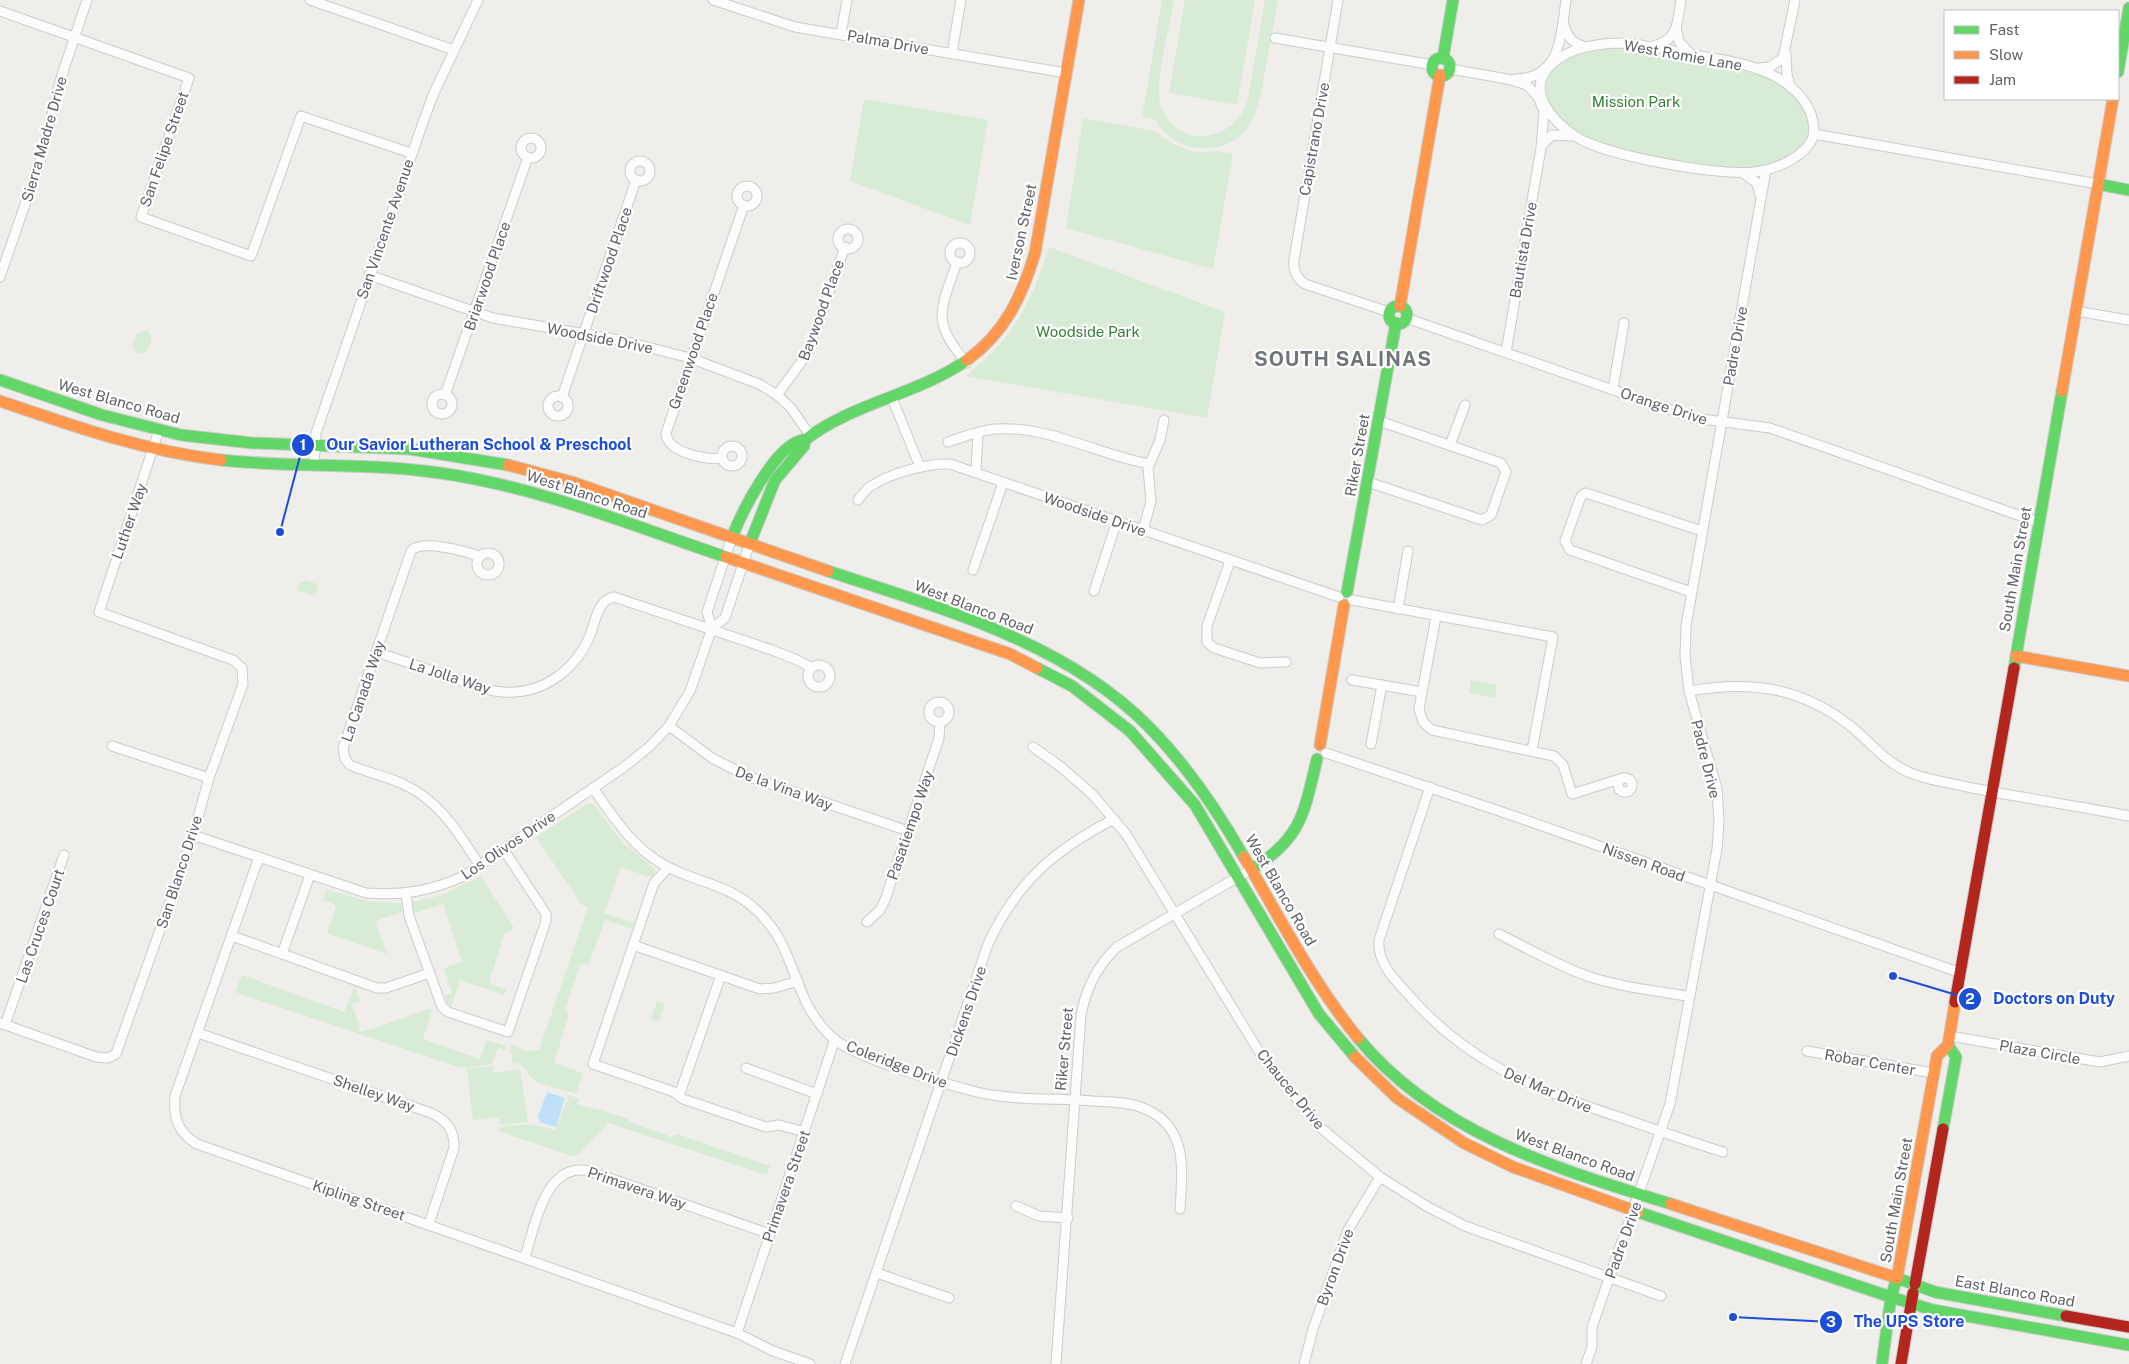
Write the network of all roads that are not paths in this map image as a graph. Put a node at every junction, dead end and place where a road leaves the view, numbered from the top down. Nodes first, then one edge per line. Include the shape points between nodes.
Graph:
1 (87, 0) edge
2 (310, 0) edge
3 (478, 0) edge
4 (713, 0) edge
5 (847, 0) edge
6 (961, 0) edge
7 (1079, 0) edge
8 (1338, 0) edge
9 (1453, 0) edge
10 (1566, 0) edge
11 (1681, 0) edge
12 (1795, 0) edge
13 (2129, 8) edge
14 (0, 11) edge
15 (1563, 19) junction
16 (1676, 27) junction
17 (841, 34) junction
18 (74, 37) junction
19 (1275, 38) dead end
20 (1330, 47) junction
21 (1588, 47) junction
22 (1650, 47) junction
23 (1786, 49) junction
24 (454, 50) junction
25 (2125, 51) edge
26 (952, 53) junction
27 (1692, 54) junction
28 (1443, 58) junction
29 (1551, 64) junction
30 (1433, 65) junction
31 (1756, 68) junction
32 (2119, 69) edge
33 (1445, 72) junction
34 (1066, 73) junction
35 (1507, 79) junction
36 (1792, 90) junction
37 (2113, 100) edge
38 (1543, 105) junction
39 (1814, 134) junction
40 (1576, 137) junction
41 (1541, 148) junction
42 (411, 154) junction
43 (528, 157) dead end
44 (1766, 170) junction
45 (1743, 173) junction
46 (636, 180) dead end
47 (2098, 184) junction
48 (2129, 190) edge
49 (1760, 203) junction
50 (744, 205) dead end
51 (844, 248) dead end
52 (957, 262) dead end
53 (369, 276) junction
54 (0, 277) edge
55 (1394, 309) junction
56 (2076, 311) junction
57 (474, 312) junction
58 (2129, 320) edge
59 (1401, 321) junction
60 (1624, 323) dead end
61 (583, 334) junction
62 (1506, 352) junction
63 (690, 358) junction
64 (966, 362) junction
65 (0, 380) edge
66 (1614, 389) junction
67 (445, 395) dead end
68 (777, 395) junction
69 (562, 397) dead end
70 (892, 398) junction
71 (0, 401) edge
72 (1465, 405) dead end
73 (1164, 420) dead end
74 (1379, 420) junction
75 (1721, 423) junction
76 (159, 430) junction
77 (978, 433) junction
78 (808, 438) junction
79 (948, 442) dead end
80 (314, 445) junction
81 (1450, 445) junction
82 (154, 450) junction
83 (722, 458) dead end
84 (1149, 464) junction
85 (314, 466) junction
86 (920, 467) junction
87 (976, 472) junction
88 (1368, 482) junction
89 (1003, 483) junction
90 (858, 500) dead end
91 (1117, 521) junction
92 (2038, 522) junction
93 (1143, 531) junction
94 (1702, 531) junction
95 (732, 537) junction
96 (750, 543) junction
97 (1408, 551) dead end
98 (480, 557) dead end
99 (726, 557) junction
100 (1230, 561) junction
101 (744, 564) junction
102 (973, 570) dead end
103 (1094, 590) dead end
104 (1691, 592) junction
105 (1345, 599) junction
106 (1398, 609) junction
107 (1436, 617) junction
108 (712, 628) junction
109 (376, 652) junction
110 (2016, 656) junction
111 (1286, 662) dead end
112 (812, 668) dead end
113 (244, 675) joint
114 (2129, 676) edge
115 (1352, 680) dead end
116 (1382, 684) junction
117 (1689, 691) junction
118 (1422, 692) junction
119 (940, 722) dead end
120 (669, 726) junction
121 (1372, 744) dead end
122 (112, 746) dead end
123 (1034, 747) dead end
124 (1532, 750) junction
125 (1321, 752) junction
126 (209, 778) junction
127 (1623, 778) dead end
128 (1430, 787) junction
129 (593, 788) junction
130 (1993, 792) junction
131 (2129, 816) edge
132 (1114, 819) junction
133 (908, 831) junction
134 (193, 835) junction
135 (504, 850) junction
136 (64, 855) dead end
137 (259, 857) junction
138 (480, 866) junction
139 (668, 868) junction
140 (1252, 869) junction
141 (310, 875) junction
142 (1237, 878) junction
143 (1710, 886) junction
144 (406, 894) junction
145 (1174, 915) junction
146 (867, 922) dead end
147 (1499, 934) dead end
148 (232, 936) junction
149 (633, 945) junction
150 (282, 954) junction
151 (430, 973) junction
152 (1961, 973) junction
153 (721, 975) junction
154 (798, 980) junction
155 (1688, 996) junction
156 (2, 1024) edge
157 (198, 1033) junction
158 (835, 1039) junction
159 (1949, 1041) junction
160 (1807, 1051) dead end
161 (2129, 1056) edge
162 (746, 1068) dead end
163 (1933, 1073) junction
164 (942, 1082) junction
165 (817, 1094) junction
166 (679, 1096) junction
167 (1075, 1100) junction
168 (805, 1132) junction
169 (1661, 1132) junction
170 (1723, 1152) dead end
171 (1380, 1177) junction
172 (1640, 1194) junction
173 (1016, 1206) dead end
174 (1180, 1209) dead end
175 (1634, 1210) junction
176 (1068, 1218) junction
177 (429, 1224) junction
178 (770, 1234) junction
179 (525, 1257) junction
180 (877, 1273) junction
181 (1610, 1278) junction
182 (1897, 1278) junction
183 (1915, 1284) junction
184 (1661, 1296) dead end
185 (1891, 1297) junction
186 (949, 1298) dead end
187 (1911, 1303) junction
188 (2129, 1327) edge
189 (737, 1333) junction
190 (2129, 1345) edge
191 (810, 1364) edge
192 (845, 1364) edge
193 (1056, 1364) edge
194 (1304, 1364) edge
195 (1586, 1364) edge
196 (1882, 1364) edge
197 (1900, 1364) edge

1 - 18 street, Sierra Madre Drive
2 - 24 street
3 - 24 street, San Vincente Avenue
4 - 17 street, Palma Drive via 780,24
5 - 17 street
6 - 26 street
7 - 34 main road, Iverson Street
8 - 20 street, Capistrano Drive
9 - 28 main road
10 - 15 street
11 - 16 street
12 - 23 street
13 - 25 main road
14 - 18 street, San Felipe Street
15 - 21 street via 1569,38
15 - 29 street
16 - 22 street via 1667,41
16 - 27 street via 1682,47
17 - 26 street, Palma Drive
18 - 42 street, San Felipe Street via 189,78 140,217 251,256 301,116
18 - 54 street, Sierra Madre Drive via 41,158
19 - 20 street
20 - 30 street
20 - 55 street, Capistrano Drive via 1294,270 1305,284
21 - 22 street, West Romie Lane via 1613,43
21 - 29 street, West Romie Lane
22 - 27 street, West Romie Lane
23 - 31 street via 1783,58 1775,65
23 - 36 street via 1786,75
24 - 42 street, San Vincente Avenue
25 - 32 main road
26 - 34 street, Palma Drive
27 - 31 street, West Romie Lane
28 - 30 main road
28 - 33 main road via 1449,63
29 - 35 street, West Romie Lane via 1533,77
29 - 38 street via 1541,86
30 - 33 main road via 1434,72
31 - 36 street, West Romie Lane
33 - 35 street, West Romie Lane
33 - 55 main road
34 - 64 main road, Iverson Street via 1029,278 1011,316
35 - 38 street, West Romie Lane via 1526,85
36 - 39 street, West Romie Lane via 1809,111
37 - 47 main road, South Main Street
38 - 40 street, West Romie Lane via 1559,124
38 - 41 street, Bautista Drive via 1545,120
39 - 44 street, West Romie Lane via 1811,143 1796,157
39 - 47 street
40 - 41 street via 1552,136
40 - 45 street, West Romie Lane via 1613,153
41 - 62 street, Bautista Drive
42 - 53 street, San Vincente Avenue
43 - 57 street, Briarwood Place
44 - 45 street, West Romie Lane
44 - 49 street, Padre Drive
45 - 49 street via 1756,183
46 - 61 street, Driftwood Place
47 - 48 main road
47 - 56 main road, South Main Street
49 - 75 street, Padre Drive
50 - 63 street, Greenwood Place
51 - 68 street, Baywood Place via 802,365
52 - 64 street via 941,318 950,342
53 - 57 street, Woodside Drive
53 - 80 street, San Vincente Avenue
55 - 59 main road via 1405,311
56 - 58 street
56 - 92 main road, South Main Street
57 - 61 street, Woodside Drive
57 - 67 street, Briarwood Place
59 - 62 street, Orange Drive
59 - 74 main road, Riker Street
60 - 66 street
61 - 63 street, Woodside Drive via 642,344
61 - 69 street, Driftwood Place
62 - 66 street, Orange Drive
63 - 68 street, Woodside Drive via 759,384
63 - 83 street, Greenwood Place via 666,429 667,440 673,447 705,458
64 - 70 main road, Iverson Street via 929,384
65 - 76 main road, West Blanco Road via 111,418
66 - 75 street, Orange Drive via 1694,418
68 - 78 street, Woodside Drive via 791,408
70 - 78 main road, Iverson Street via 841,418
70 - 86 street
71 - 82 main road, West Blanco Road
72 - 81 street
73 - 84 street via 1160,440
74 - 81 street
74 - 88 main road, Riker Street
75 - 92 street, Orange Drive via 1770,428
75 - 94 street, Padre Drive
76 - 80 main road, West Blanco Road via 242,443
76 - 82 street, Luther Way
77 - 79 street
77 - 84 street via 1001,429 1043,434 1118,458
77 - 87 street
78 - 95 main road, Iverson Street via 798,440 762,478
78 - 96 main road, Iverson Street via 775,480
80 - 85 street, San Vincente Avenue
80 - 95 main road, West Blanco Road via 435,452 519,467
81 - 88 street via 1501,463 1506,468 1489,518 1479,519
82 - 85 main road, West Blanco Road via 231,462
82 - 113 street, Luther Way via 99,612 232,660 241,666
84 - 93 street via 1151,501
85 - 99 main road, West Blanco Road via 382,467 488,480 542,494
86 - 87 street, Woodside Drive via 950,464
86 - 90 street, Woodside Drive via 870,486
87 - 89 street, Woodside Drive
88 - 105 main road, Riker Street
89 - 91 street, Woodside Drive
89 - 102 street
91 - 93 street, Woodside Drive
91 - 103 street
92 - 110 main road, South Main Street
93 - 100 street, Woodside Drive
94 - 104 street, Padre Drive
94 - 104 street via 1586,493 1581,496 1565,541 1570,550
95 - 96 main road, West Blanco Road
95 - 99 street, Los Olivos Drive
96 - 101 street, Los Olivos Drive
96 - 140 main road, West Blanco Road via 1002,631 1074,668 1129,708 1178,757 1212,801
97 - 106 street
98 - 109 street, La Canada Way via 425,545 414,548
99 - 101 main road, West Blanco Road
99 - 108 street, Los Olivos Drive via 707,612
100 - 105 street, Woodside Drive
100 - 111 street via 1207,626 1207,642 1214,648 1260,663
101 - 108 street, Los Olivos Drive via 725,618
101 - 142 main road, West Blanco Road via 1010,654 1072,686 1147,748 1194,805
104 - 117 street, Padre Drive via 1685,644
105 - 106 street, Woodside Drive
105 - 125 main road, Riker Street
106 - 107 street, Woodside Drive
107 - 118 street
107 - 124 street, Woodside Drive via 1553,637
108 - 109 street, La Jolla Way via 620,598 610,598 601,606 585,647 567,670 545,685 514,692 481,688
108 - 112 street
108 - 120 street, Los Olivos Drive via 690,691
109 - 138 street, La Canada Way via 343,745 345,759 356,768 407,785 434,804 445,813
110 - 114 main road
110 - 130 main road, South Main Street
113 - 126 street, San Blanco Drive
115 - 116 street
116 - 118 street
116 - 121 street
117 - 130 street via 1748,685 1792,694 1840,719 1896,766 1930,779
117 - 143 street, Padre Drive via 1717,789 1719,822
118 - 124 street via 1421,718 1432,730
119 - 133 street, Pasatiempo Way via 939,738
120 - 129 street, Los Olivos Drive via 637,758
120 - 133 street, De la Vina Way via 712,758 747,776
122 - 126 street
123 - 132 street, Chaucer Drive via 1078,782
124 - 127 street via 1557,758 1572,794
125 - 128 street, Nissen Road
125 - 140 main road, Riker Street via 1302,820 1293,836 1276,855
126 - 134 street, San Blanco Drive
128 - 143 street, Nissen Road
128 - 169 street, Del Mar Drive via 1379,940 1379,953 1387,968 1411,999 1444,1030 1494,1066 1562,1098
129 - 135 street, Los Olivos Drive
129 - 139 street, Coleridge Drive via 633,842
130 - 131 street
130 - 152 main road, South Main Street
132 - 145 street, Chaucer Drive via 1144,861
132 - 164 street, Dickens Drive via 1047,861 1008,906 988,944
133 - 146 street, Pasatiempo Way via 880,910
134 - 137 street, Los Olivos Drive
134 - 156 street, San Blanco Drive via 119,1049 112,1057 102,1059
135 - 138 street, Los Olivos Drive
135 - 151 street via 546,914 508,1032 445,1010 439,1002
136 - 156 street, Las Cruces Court
137 - 141 street, Los Olivos Drive
137 - 148 street, Kipling Street
138 - 144 street, Los Olivos Drive via 446,884
139 - 149 street via 654,883
139 - 154 street, Coleridge Drive via 720,886 753,907 777,933
140 - 142 street, Riker Street
140 - 172 main road, West Blanco Road via 1329,1001 1359,1040 1399,1079 1446,1114 1486,1138
141 - 144 street, Los Olivos Drive via 366,893
141 - 150 street
142 - 145 street, Riker Street
142 - 175 main road, West Blanco Road via 1319,1014 1355,1057 1397,1098 1435,1126 1488,1156
143 - 152 street, Nissen Road
143 - 155 street, Padre Drive
144 - 151 street via 409,916
145 - 167 street, Riker Street via 1117,947 1092,978 1081,1015
145 - 171 street, Chaucer Drive via 1263,1058 1321,1128
147 - 155 street via 1589,976
148 - 150 street
148 - 157 street, Kipling Street
149 - 153 street
149 - 166 street via 593,1064
150 - 151 street via 381,988
152 - 159 main road, South Main Street
153 - 154 street via 766,990
153 - 166 street
154 - 158 street, Coleridge Drive via 814,1016
155 - 169 street, Padre Drive via 1670,1104
157 - 177 street, Kipling Street via 174,1108 178,1126 189,1139
157 - 177 street, Shelley Way via 431,1113 444,1121 454,1136 454,1148
158 - 164 street, Coleridge Drive via 870,1057
158 - 165 street, Primavera Street
159 - 161 street, Plaza Circle via 2100,1062
159 - 163 main road, South Main Street via 1936,1056
159 - 183 main road, South Main Street via 1956,1057
160 - 163 street, Robar Center
162 - 165 street
163 - 182 main road, South Main Street
164 - 167 street, Coleridge Drive via 981,1093
164 - 180 street, Dickens Drive
165 - 168 street, Primavera Street
166 - 168 street via 766,1127 778,1125
167 - 174 street, Coleridge Drive via 1135,1105 1164,1121 1178,1143 1182,1158
167 - 176 street, Riker Street
168 - 178 street, Primavera Street
169 - 170 street, Del Mar Drive
169 - 172 street, Padre Drive
171 - 181 street, Chaucer Drive via 1465,1226
171 - 194 street, Byron Drive via 1348,1230
172 - 175 street, Padre Drive
172 - 182 main road, West Blanco Road
173 - 176 street via 1039,1216
175 - 181 street, Padre Drive
175 - 185 main road, West Blanco Road
176 - 193 street, Riker Street
177 - 179 street, Kipling Street
178 - 179 street, Primavera Way via 576,1169 558,1177 550,1186
178 - 189 street, Primavera Street
179 - 189 street, Kipling Street
180 - 186 street
180 - 192 street, Dickens Drive
181 - 184 street, Chaucer Drive
181 - 195 street, Padre Drive via 1592,1327 1592,1347
182 - 183 main road, East Blanco Road
182 - 185 main road, South Main Street
183 - 187 main road, South Main Street
183 - 188 main road, East Blanco Road via 1935,1292
185 - 187 main road
185 - 196 main road, South Main Street
187 - 190 main road via 1991,1321
187 - 197 main road, South Main Street
189 - 191 street, Kipling Street

